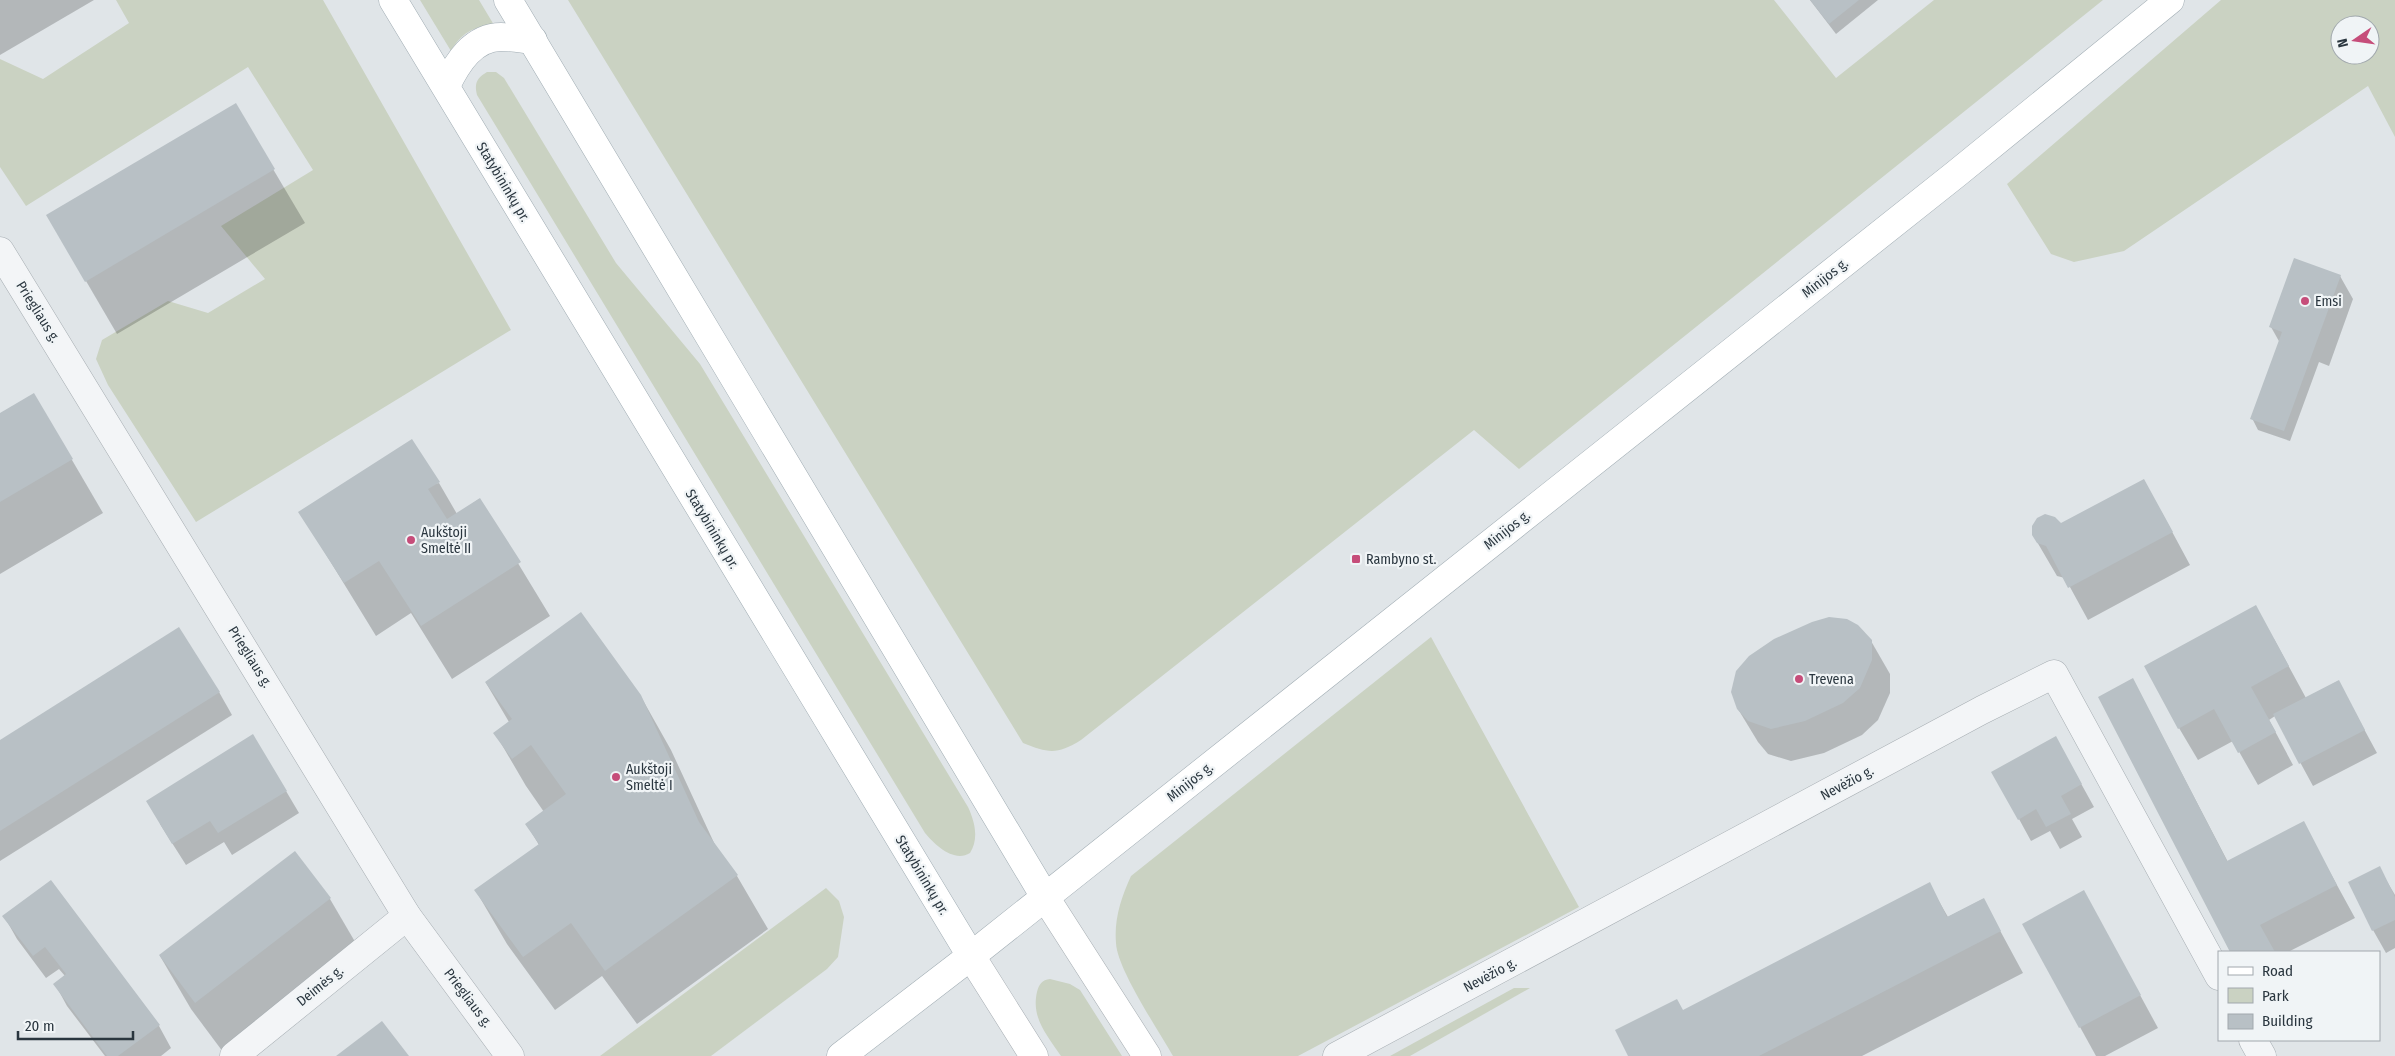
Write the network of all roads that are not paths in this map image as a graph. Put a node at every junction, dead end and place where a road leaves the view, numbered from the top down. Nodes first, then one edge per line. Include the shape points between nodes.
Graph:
1 (394, 0) edge
2 (508, 0) edge
3 (2170, 0) edge
4 (533, 40) junction
5 (446, 86) junction
6 (0, 251) edge
7 (1045, 897) junction
8 (407, 916) junction
9 (971, 956) junction
10 (2218, 974) edge
11 (2254, 1041) edge
12 (234, 1056) edge
13 (510, 1056) edge
14 (841, 1056) edge
15 (1034, 1056) edge
16 (1147, 1056) edge
17 (1337, 1056) edge
18 (2262, 1056) edge

1 - 5 main road, Statybininkų pr.
2 - 4 main road
3 - 7 main road, Minijos g. via 1956,174
4 - 5 main road via 500,37 476,44 457,63
4 - 7 main road
5 - 9 main road, Statybininkų pr.
6 - 8 street, Priegliaus g.
7 - 9 main road, Minijos g.
7 - 16 main road
8 - 12 street, Deimės g.
8 - 13 street, Priegliaus g.
9 - 14 main road, Minijos g.
9 - 15 main road, Statybininkų pr.
10 - 17 street, Nevėžio g. via 2054,674
11 - 18 street

